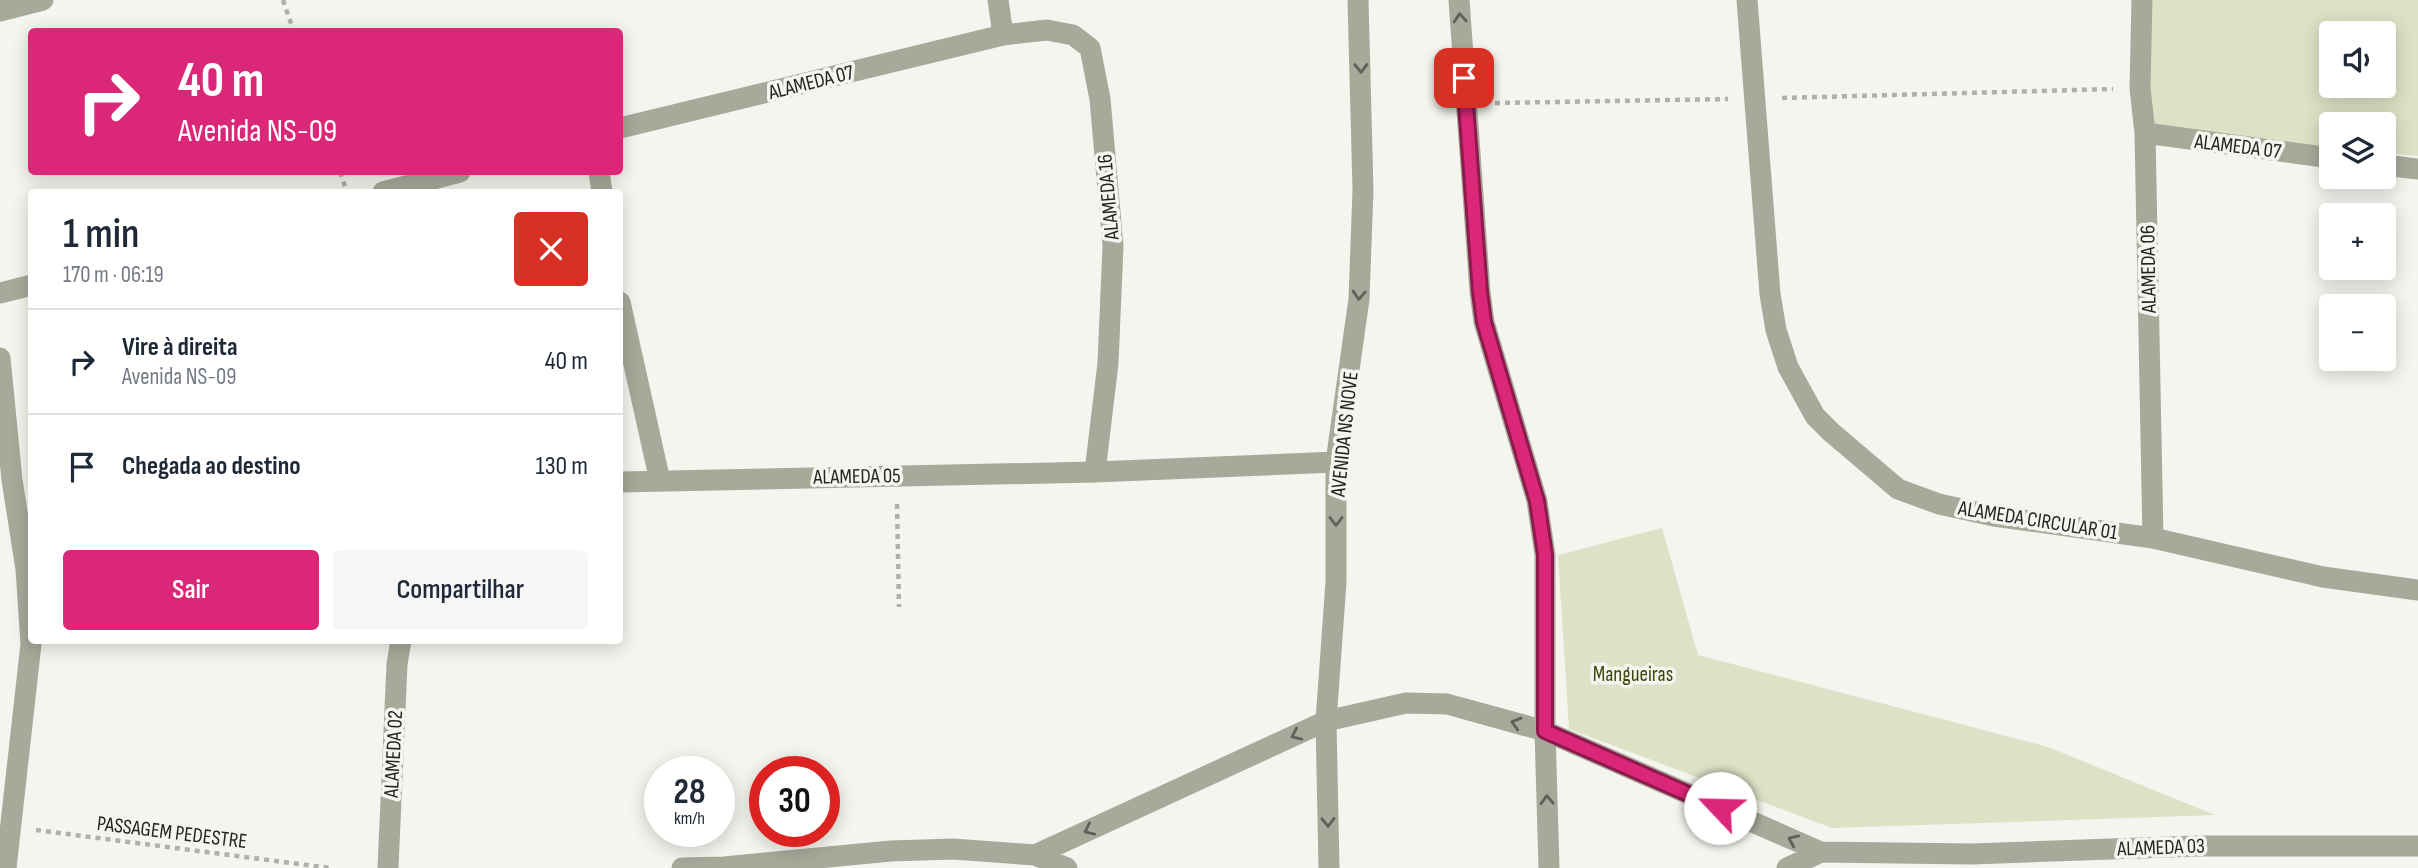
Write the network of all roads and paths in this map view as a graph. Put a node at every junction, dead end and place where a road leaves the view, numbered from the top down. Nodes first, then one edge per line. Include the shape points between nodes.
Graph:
1 (43, 0) edge
2 (283, 0) edge
3 (998, 0) edge
4 (1358, 0) edge
5 (1459, 0) edge
6 (1747, 0) edge
7 (2142, 0) edge
8 (0, 11) edge
9 (293, 28) edge
10 (1003, 35) junction
11 (2140, 88) junction
12 (1754, 99) junction
13 (1466, 103) junction
14 (623, 127) edge
15 (2145, 134) junction
16 (2319, 156) edge
17 (2396, 166) edge
18 (2418, 169) edge
19 (448, 175) edge
20 (395, 189) edge
21 (28, 286) edge
22 (0, 293) edge
23 (623, 315) edge
24 (0, 358) edge
25 (1336, 463) junction
26 (1095, 472) junction
27 (896, 475) junction
28 (6, 479) edge
29 (660, 481) junction
30 (623, 482) edge
31 (2153, 538) junction
32 (2418, 590) edge
33 (28, 599) edge
34 (899, 607) dead end
35 (31, 644) edge
36 (400, 644) edge
37 (1326, 721) junction
38 (1545, 731) junction
39 (9, 759) edge
40 (11, 826) junction
41 (2418, 846) edge
42 (1821, 852) junction
43 (1035, 855) junction
44 (1971, 861) edge
45 (724, 867) edge
46 (6, 868) edge
47 (330, 868) edge
48 (388, 868) edge
49 (682, 868) edge
50 (1067, 868) edge
51 (1329, 868) edge
52 (1549, 868) edge
53 (1787, 868) edge

1 - 8 street
2 - 9 path
3 - 10 street
4 -> 25 street, AVENIDA NS NOVE via 1363,190 1359,299
13 -> 5 street
6 - 12 street, ALAMEDA CIRCULAR 01
7 - 11 street, ALAMEDA 06
10 - 14 street, ALAMEDA 07
10 - 26 street, ALAMEDA 16 via 1047,30 1073,35 1090,48 1100,99 1112,246 1108,363
11 - 12 path
11 - 15 street, ALAMEDA 06
12 - 13 path
12 - 31 street, ALAMEDA CIRCULAR 01 via 1776,330 1788,367 1815,416 1898,489 1939,504
13 - 38 street via 1484,322 1537,501 1545,555
15 - 16 street, ALAMEDA 07
15 - 31 street, ALAMEDA 06
17 - 18 street
19 - 20 street
21 - 22 street
23 - 29 street
24 - 28 street
25 - 26 street, ALAMEDA 05
25 -> 37 street, AVENIDA NS NOVE via 1336,582
26 - 27 street, ALAMEDA 05
27 - 29 street, ALAMEDA 05
27 - 34 path
28 - 33 street
29 - 30 street, ALAMEDA 05
31 - 32 street, ALAMEDA CIRCULAR 01 via 2323,577
35 - 39 street
36 - 48 street, ALAMEDA 02
38 -> 37 street via 1447,704 1406,703
37 -> 43 street
37 -> 51 street, AVENIDA NS NOVE
42 -> 38 street
52 -> 38 street
39 - 40 street
40 - 46 street
40 - 47 path, PASSAGEM PEDESTRE
41 - 44 street, ALAMEDA 03 via 2197,846
42 - 44 street, ALAMEDA 03
42 - 53 street
43 - 45 street via 953,849
43 - 50 street
45 - 49 street

